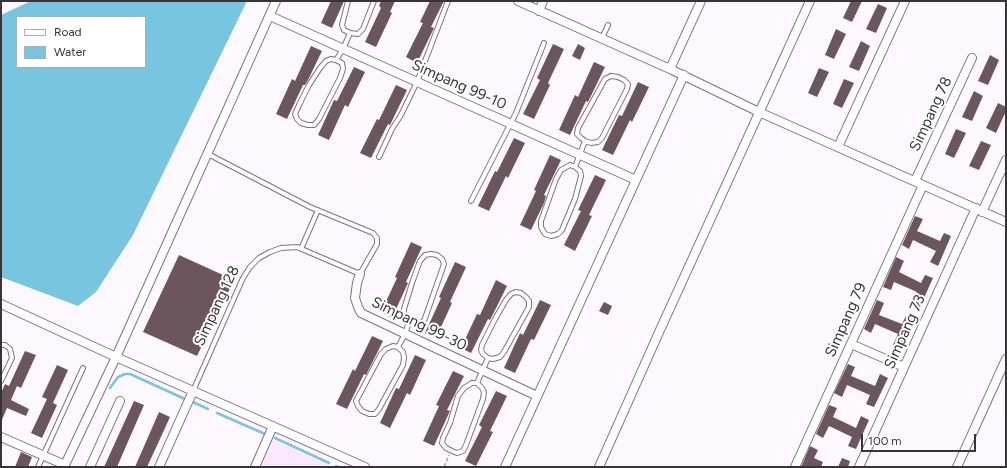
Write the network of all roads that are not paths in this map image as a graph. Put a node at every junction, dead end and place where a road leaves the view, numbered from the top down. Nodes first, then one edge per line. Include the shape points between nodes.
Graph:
1 (276, 1) edge
2 (348, 1) edge
3 (374, 1) edge
4 (448, 1) edge
5 (518, 1) edge
6 (543, 1) edge
7 (701, 1) edge
8 (810, 1) edge
9 (905, 1) edge
10 (539, 10) junction
11 (270, 16) junction
12 (608, 25) dead end
13 (350, 33) junction
14 (602, 38) junction
15 (544, 43) dead end
16 (343, 48) junction
17 (972, 58) dead end
18 (336, 60) junction
19 (670, 69) junction
20 (684, 75) junction
21 (417, 82) junction
22 (759, 112) junction
23 (510, 124) junction
24 (585, 141) junction
25 (838, 147) junction
26 (207, 153) junction
27 (579, 154) junction
28 (379, 157) dead end
29 (1006, 160) edge
30 (574, 167) junction
31 (636, 180) junction
32 (919, 183) junction
33 (471, 201) dead end
34 (318, 210) junction
35 (979, 210) junction
36 (1006, 222) edge
37 (301, 249) junction
38 (360, 274) junction
39 (1, 304) edge
40 (409, 322) junction
41 (405, 334) junction
42 (851, 344) junction
43 (1, 345) edge
44 (398, 347) junction
45 (116, 357) junction
46 (488, 358) junction
47 (1006, 359) edge
48 (904, 367) junction
49 (83, 368) dead end
50 (483, 371) junction
51 (1, 380) edge
52 (477, 383) junction
53 (193, 391) junction
54 (537, 396) junction
55 (120, 401) dead end
56 (273, 426) junction
57 (1, 437) edge
58 (43, 456) junction
59 (65, 466) edge
60 (38, 467) edge
61 (90, 467) edge
62 (159, 467) edge
63 (255, 467) edge
64 (365, 467) edge
65 (505, 467) edge
66 (599, 467) edge
67 (795, 467) edge
68 (859, 467) edge
69 (957, 467) edge

1 - 11 street
2 - 13 lane via 342,25 344,30
3 - 13 lane via 363,29 358,34
4 - 21 lane
5 - 10 street
6 - 10 street
7 - 19 street
8 - 22 street
9 - 25 street
10 - 14 street
11 - 16 street, Simpang 99-10
11 - 26 street
12 - 14 lane
13 - 16 lane
14 - 19 street
15 - 23 lane
16 - 18 lane
16 - 21 street, Simpang 99-10
17 - 32 street, Simpang 78
18 - 18 lane via 342,63 343,70 319,119 314,125 301,123 295,114 309,85 326,61
19 - 20 street
20 - 22 street
20 - 31 street
21 - 23 street, Simpang 99-10
21 - 28 lane
22 - 25 street
22 - 66 street
23 - 27 street, Simpang 99-10
23 - 33 lane
24 - 24 lane via 577,134 578,128 605,79 611,76 624,80 628,84 627,89 602,138 598,142
24 - 27 lane
25 - 32 street
26 - 34 lane
26 - 45 street
27 - 30 lane
27 - 31 street, Simpang 99-10
29 - 35 street, Simpang 73
30 - 30 lane via 580,171 581,176 562,230 551,236 545,234 540,222 556,179 561,170
31 - 54 street
32 - 35 street
32 - 42 street, Simpang 79
34 - 37 lane
34 - 38 lane, Simpang 99-30 via 373,233 377,238
35 - 36 street
35 - 48 street, Simpang 73
37 - 38 lane, Simpang 128
37 - 53 lane, Simpang 128 via 281,248 260,258 250,267
38 - 41 street, Simpang 99-30 via 355,298 361,313
39 - 45 street
40 - 40 lane via 404,317 404,309 420,261 425,255 437,255 444,264 428,312 424,321 418,324
40 - 41 lane
41 - 44 lane
41 - 50 street, Simpang 99-30
42 - 48 street
42 - 67 street, Simpang 79
43 - 51 lane via 10,349 12,358
44 - 44 lane via 404,357 403,365 379,409 375,414 362,411 356,401 378,361 386,349
45 - 53 street
45 - 59 street
46 - 46 lane via 481,350 482,345 506,300 516,292 526,296 529,307 504,352 493,360
46 - 50 lane
47 - 69 street
48 - 68 street, Simpang 73
49 - 58 lane
50 - 52 lane
50 - 54 street, Simpang 99-30
52 - 52 lane via 484,392 483,399 466,445 463,450 452,451 442,443 458,396 464,388
53 - 56 street
53 - 62 street, Simpang 128
54 - 65 street
55 - 61 street
56 - 63 street
56 - 64 street
57 - 58 street
58 - 59 street
58 - 60 lane

